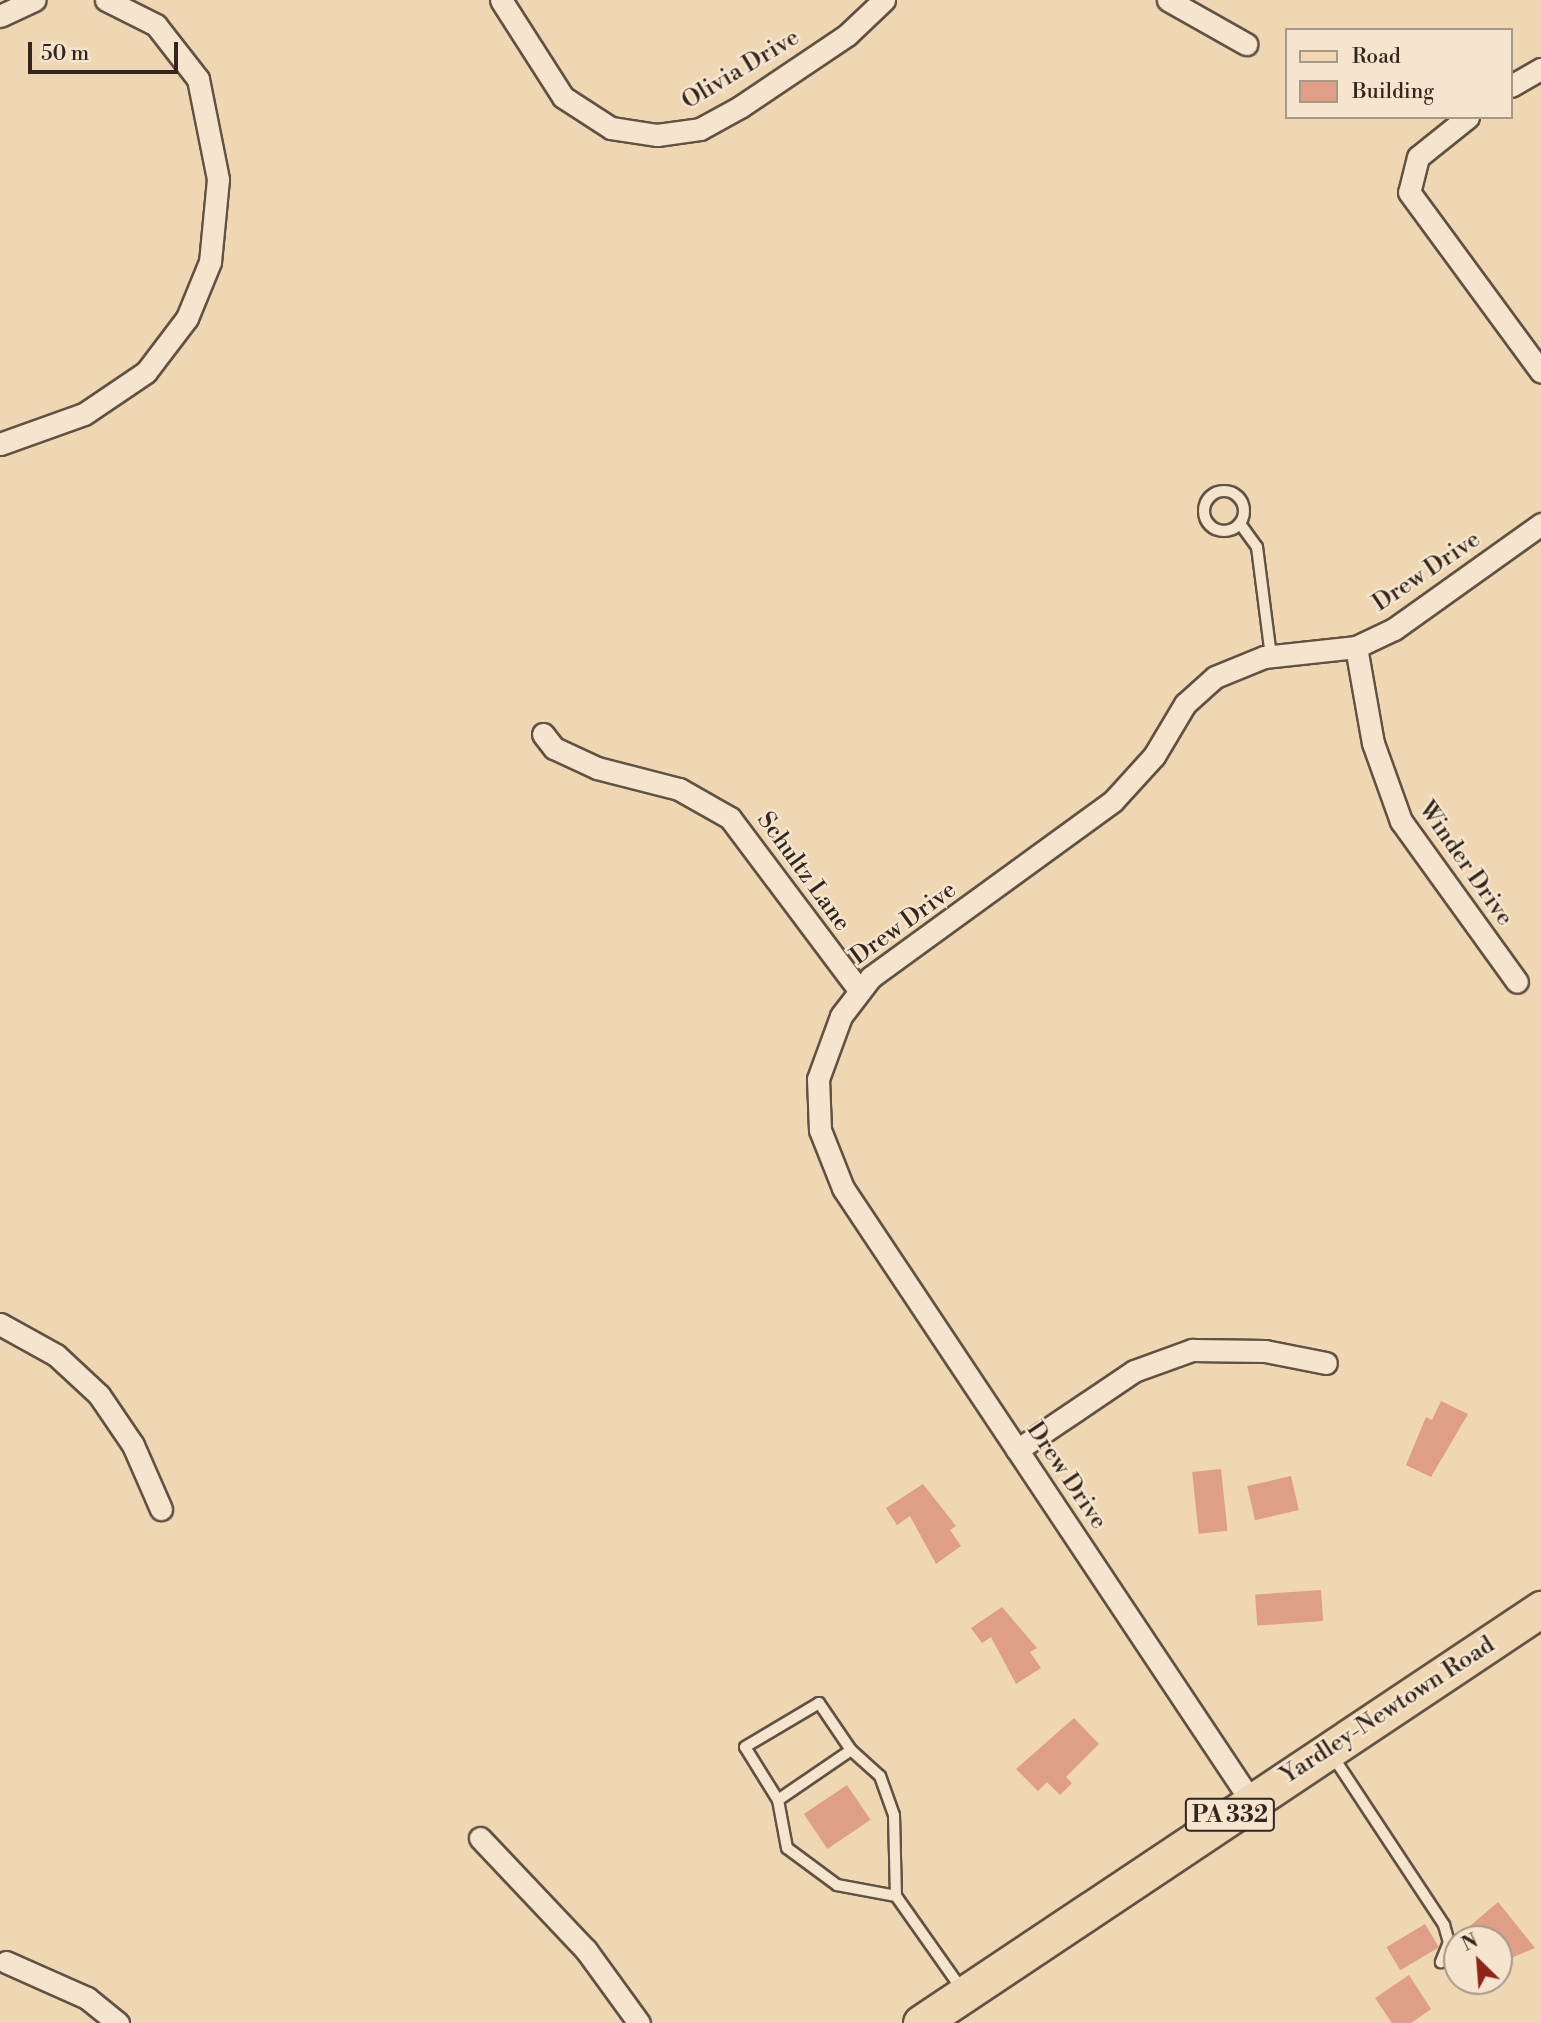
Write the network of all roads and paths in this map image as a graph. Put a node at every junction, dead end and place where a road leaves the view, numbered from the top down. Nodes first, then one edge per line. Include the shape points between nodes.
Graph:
1 (35, 0) edge
2 (106, 0) edge
3 (502, 0) edge
4 (884, 0) edge
5 (1168, 0) edge
6 (0, 16) edge
7 (1246, 44) dead end
8 (1541, 69) edge
9 (1513, 85) edge
10 (1466, 119) edge
11 (1541, 372) edge
12 (0, 444) edge
13 (1241, 524) dead end
14 (1541, 524) edge
15 (1356, 647) junction
16 (1271, 656) junction
17 (543, 734) dead end
18 (1517, 982) dead end
19 (859, 990) junction
20 (0, 1324) edge
21 (1326, 1363) dead end
22 (1017, 1450) junction
23 (161, 1509) dead end
24 (1541, 1609) edge
25 (851, 1749) junction
26 (1328, 1750) junction
27 (778, 1800) junction
28 (1251, 1801) junction
29 (480, 1838) dead end
30 (896, 1896) junction
31 (6, 1962) dead end
32 (1441, 1962) dead end
33 (965, 1993) junction
34 (118, 2023) edge
35 (639, 2023) edge
36 (921, 2023) edge

1 - 6 street
2 - 12 street via 156,25 198,79 218,179 210,262 187,318 146,372 84,414
3 - 4 street, Olivia Drive via 563,97 611,128 657,135 700,129 740,107 848,35
5 - 7 street
8 - 9 street
10 - 11 street via 1418,157 1409,192
13 - 16 lane via 1257,547
14 - 15 street, Drew Drive via 1423,612
15 - 16 street, Drew Drive
15 - 18 street, Winder Drive via 1373,743 1401,821
16 - 19 street, Drew Drive via 1207,683 1114,802
17 - 19 street, Schultz Lane via 554,748 597,768 679,789 730,818
19 - 22 street, Drew Drive via 841,1016 818,1080 826,1152 843,1188
20 - 23 street via 56,1355 99,1395 133,1445
21 - 22 street via 1265,1351 1192,1350 1134,1371
22 - 28 street, Drew Drive
24 - 26 main road, Yardley-Newtown Road / PA 332
25 - 27 lane
25 - 27 lane via 819,1703 745,1747
25 - 30 lane via 880,1776 894,1815
26 - 28 main road, Yardley-Newtown Road / PA 332
26 - 32 lane via 1444,1925 1449,1942
27 - 30 lane via 787,1849 837,1885
28 - 33 main road, Yardley-Newtown Road / PA 332
29 - 35 street via 586,1950
30 - 33 lane
31 - 34 street via 87,1998
33 - 36 main road, Yardley-Newtown Road / PA 332

